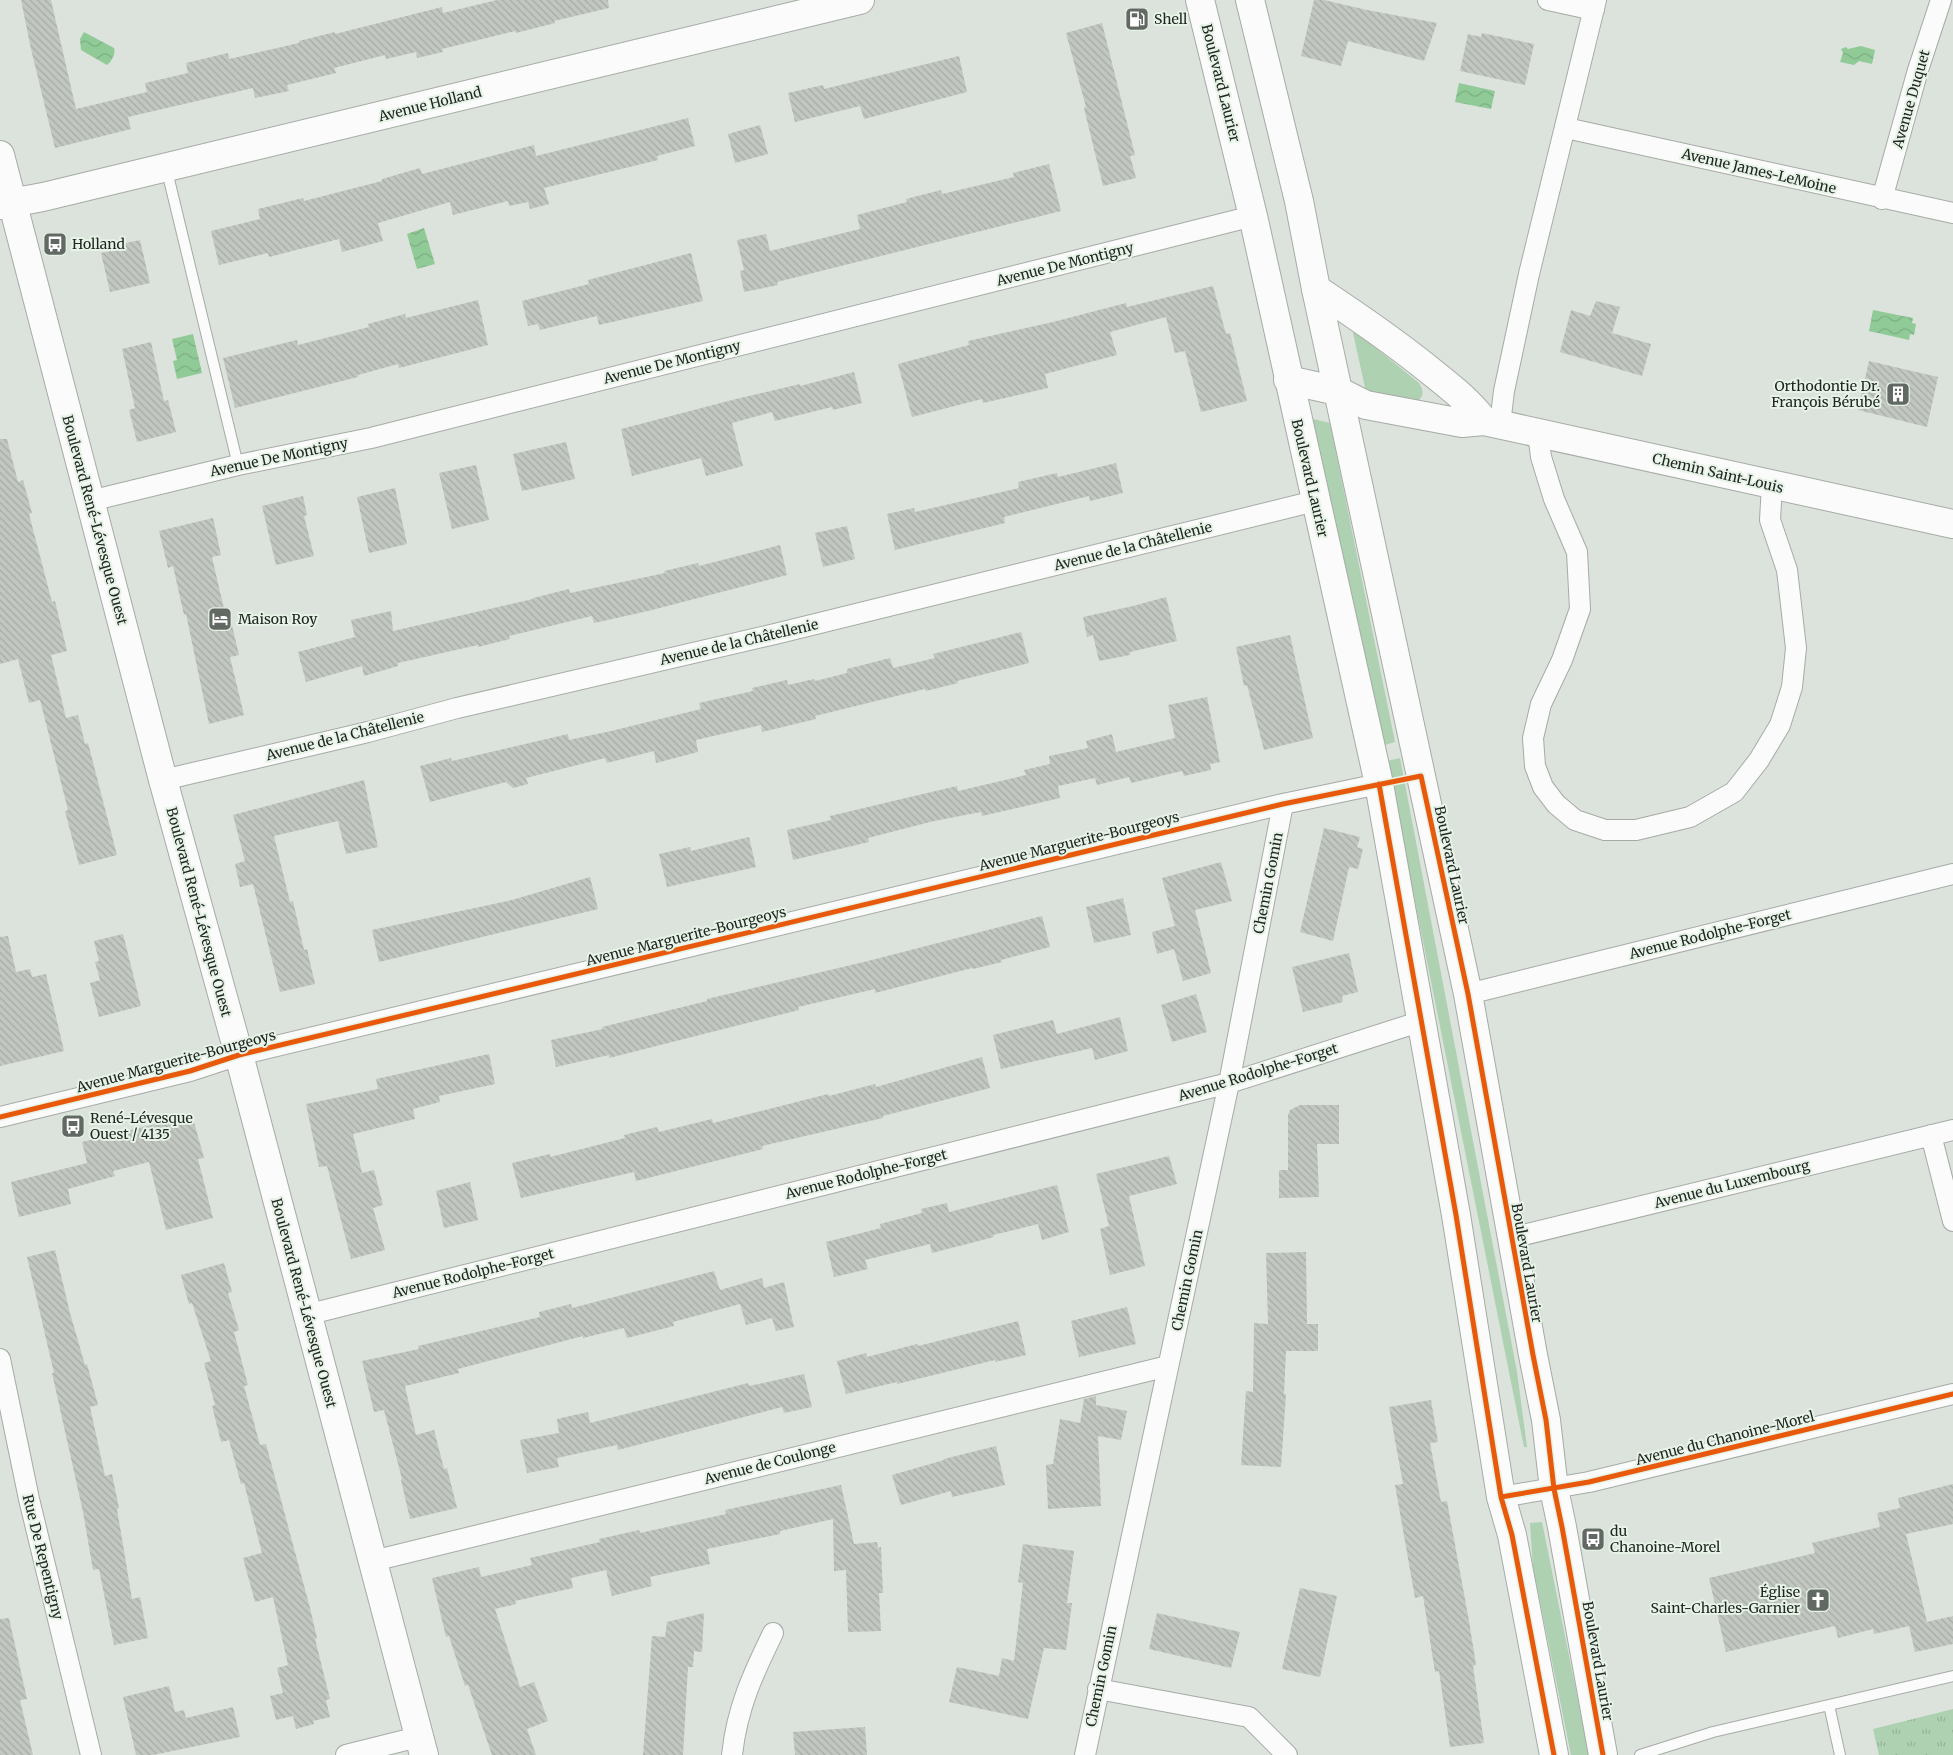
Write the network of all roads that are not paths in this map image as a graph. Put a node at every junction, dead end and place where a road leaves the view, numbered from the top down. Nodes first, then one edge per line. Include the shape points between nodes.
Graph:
1 (860, 0) edge
2 (1200, 0) edge
3 (1250, 0) edge
4 (1548, 0) edge
5 (1941, 0) edge
6 (1595, 5) edge
7 (1566, 128) junction
8 (0, 155) edge
9 (166, 167) junction
10 (1882, 199) junction
11 (6, 204) edge
12 (1953, 213) edge
13 (1252, 216) junction
14 (1316, 289) junction
15 (1288, 380) junction
16 (1338, 391) junction
17 (1492, 422) junction
18 (1538, 432) junction
19 (238, 465) junction
20 (1772, 485) junction
21 (90, 501) junction
22 (1315, 501) junction
23 (1953, 524) edge
24 (163, 780) junction
25 (1379, 784) junction
26 (1283, 804) junction
27 (1953, 874) edge
28 (1468, 994) junction
29 (1422, 1020) junction
30 (238, 1055) junction
31 (1230, 1083) junction
32 (0, 1117) edge
33 (1953, 1130) edge
34 (1931, 1135) junction
35 (1953, 1221) edge
36 (1511, 1238) junction
37 (306, 1315) junction
38 (0, 1359) edge
39 (1168, 1366) junction
40 (1953, 1394) edge
41 (1554, 1489) junction
42 (1501, 1497) junction
43 (373, 1560) junction
44 (773, 1632) dead end
45 (1953, 1676) edge
46 (1098, 1689) junction
47 (1829, 1706) junction
48 (421, 1746) edge
49 (91, 1755) edge
50 (346, 1755) edge
51 (732, 1755) edge
52 (1084, 1755) edge
53 (1287, 1755) edge
54 (1554, 1755) edge
55 (1603, 1755) edge
56 (1640, 1755) edge
57 (1840, 1755) edge

1 - 9 main road, Avenue Holland
2 - 13 main road, Boulevard Laurier
3 - 14 main road, Boulevard Laurier via 1299,201
4 - 6 street
5 - 10 street, Avenue Duquet
6 - 7 street
7 - 10 street, Avenue James-LeMoine
7 - 17 street via 1528,274 1504,391
8 - 11 main road, Boulevard René-Lévesque Ouest
9 - 11 main road, Avenue Holland
9 - 19 lane
10 - 12 street, Avenue James-LeMoine
11 - 21 main road, Boulevard René-Lévesque Ouest
13 - 15 main road, Boulevard Laurier
13 - 19 street, Avenue De Montigny via 371,438
14 - 16 main road, Boulevard Laurier
14 - 17 main road via 1400,347
15 - 16 main road, Chemin Saint-Louis
15 - 22 main road, Boulevard Laurier
16 - 17 main road, Chemin Saint-Louis via 1366,405 1462,423
16 - 28 main road, Boulevard Laurier
17 - 18 main road, Chemin Saint-Louis
18 - 20 main road, Chemin Saint-Louis
18 - 20 street via 1541,457 1554,499 1577,552 1580,609 1562,660 1541,704 1533,738 1535,766 1543,787 1556,804 1574,820 1605,830 1636,830 1690,817 1734,792 1780,725 1792,687 1796,648 1788,570 1770,520
19 - 21 street, Avenue De Montigny
20 - 23 main road, Chemin Saint-Louis
21 - 24 main road, Boulevard René-Lévesque Ouest
22 - 24 street, Avenue de la Châtellenie
22 - 25 main road, Boulevard Laurier
24 - 30 main road, Boulevard René-Lévesque Ouest
25 - 26 street, Avenue Marguerite-Bourgeoys
25 - 29 main road, Boulevard Laurier
26 - 30 street, Avenue Marguerite-Bourgeoys
26 - 31 street, Chemin Gomin
27 - 28 street, Avenue Rodolphe-Forget
28 - 36 main road, Boulevard Laurier
29 - 31 street, Avenue Rodolphe-Forget
29 - 42 main road, Boulevard Laurier
30 - 32 street, Avenue Marguerite-Bourgeoys via 190,1071
30 - 37 main road, Boulevard René-Lévesque Ouest
31 - 37 street, Avenue Rodolphe-Forget
31 - 39 street, Chemin Gomin
33 - 34 street, Avenue du Luxembourg
34 - 35 street
34 - 36 street, Avenue du Luxembourg
36 - 41 main road, Boulevard Laurier via 1546,1420
37 - 43 main road, Boulevard René-Lévesque Ouest
38 - 49 street, Rue De Repentigny via 29,1499
39 - 43 street, Avenue de Coulonge
39 - 46 street, Chemin Gomin
40 - 41 street, Avenue du Chanoine-Morel
41 - 42 street, Avenue du Chanoine-Morel
41 - 55 main road, Boulevard Laurier
42 - 54 main road, Boulevard Laurier via 1512,1535
43 - 48 main road, Boulevard René-Lévesque Ouest
44 - 51 street via 747,1688
45 - 47 lane
46 - 52 street, Chemin Gomin
46 - 53 street via 1250,1717
47 - 56 lane via 1714,1732
47 - 57 lane
48 - 50 street

